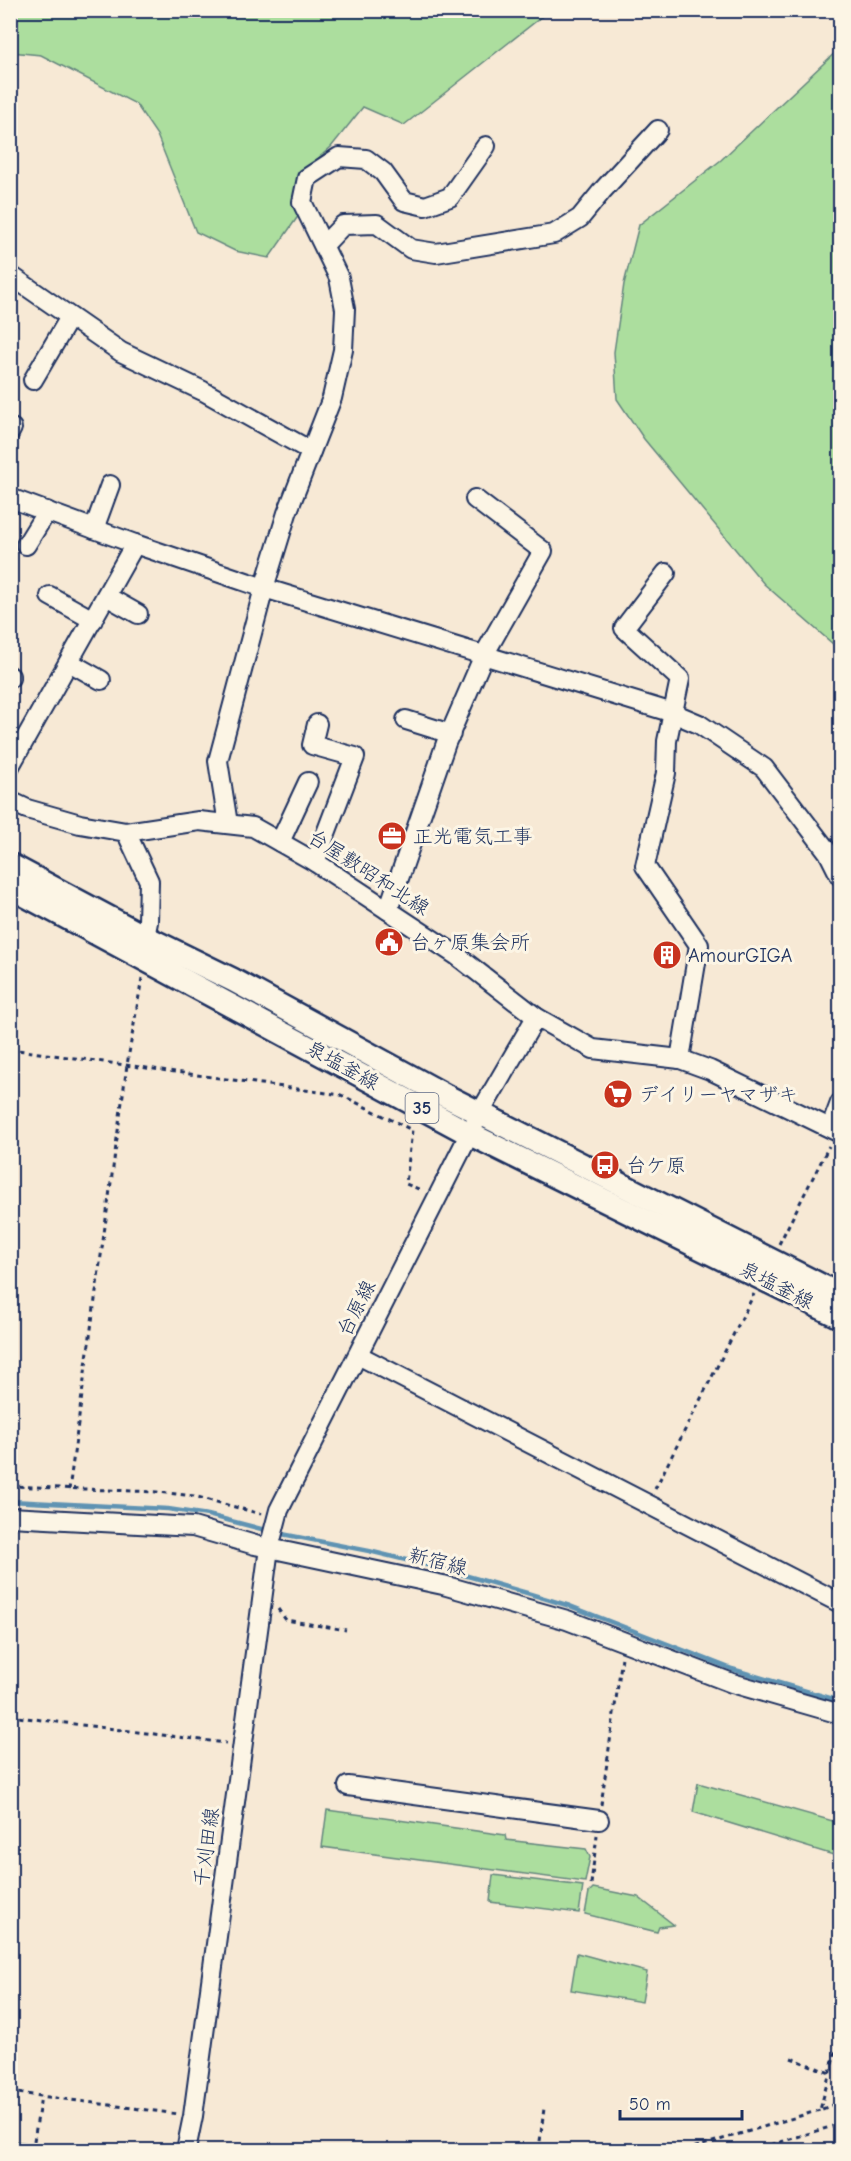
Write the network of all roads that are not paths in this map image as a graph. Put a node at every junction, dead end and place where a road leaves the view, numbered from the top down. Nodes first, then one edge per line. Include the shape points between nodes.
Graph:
1 (658, 130) dead end
2 (486, 146) dead end
3 (324, 245) junction
4 (12, 278) edge
5 (70, 316) junction
6 (33, 381) dead end
7 (311, 451) junction
8 (110, 485) dead end
9 (10, 498) edge
10 (475, 499) dead end
11 (47, 511) junction
12 (94, 529) junction
13 (135, 544) junction
14 (26, 545) dead end
15 (666, 573) dead end
16 (264, 588) junction
17 (50, 596) dead end
18 (106, 596) junction
19 (138, 614) dead end
20 (93, 620) junction
21 (483, 655) junction
22 (69, 662) junction
23 (101, 680) dead end
24 (673, 713) junction
25 (406, 720) dead end
26 (317, 724) dead end
27 (451, 734) junction
28 (10, 766) edge
29 (308, 782) dead end
30 (10, 801) edge
31 (228, 824) junction
32 (126, 831) junction
33 (280, 842) junction
34 (315, 862) junction
35 (10, 865) edge
36 (840, 876) edge
37 (10, 887) edge
38 (388, 910) junction
39 (145, 947) junction
40 (536, 1017) junction
41 (680, 1059) junction
42 (840, 1103) edge
43 (480, 1113) junction
44 (836, 1130) edge
45 (470, 1134) junction
46 (767, 1268) junction
47 (840, 1295) edge
48 (840, 1317) edge
49 (358, 1354) junction
50 (10, 1517) edge
51 (273, 1532) junction
52 (840, 1603) edge
53 (840, 1714) edge
54 (348, 1786) dead end
55 (599, 1820) road end
56 (186, 2151) edge

1 - 3 street via 580,218 554,234 436,253 411,249 377,224 343,225
2 - 3 street via 450,197 425,206 404,201 383,172 366,159 339,157 307,178 302,202
3 - 7 street via 339,278 345,309 343,350 332,398
4 - 5 street
5 - 6 street
5 - 7 street via 121,352 203,391
7 - 16 street
8 - 12 street
9 - 11 street
10 - 21 street via 543,552
11 - 12 street
11 - 14 street
12 - 13 street
13 - 16 street
13 - 18 street
15 - 24 street via 624,627 680,679
16 - 21 street
16 - 31 street via 218,761
17 - 20 street
18 - 19 street
18 - 20 street
20 - 22 street
21 - 24 street
21 - 27 street
22 - 23 street
22 - 28 street
24 - 36 street via 699,724 764,768 828,852
24 - 41 street via 666,773 645,866 699,945
25 - 27 street
26 - 34 street via 312,745 355,757
27 - 38 street
29 - 33 street
30 - 32 street, 台屋敷昭和北線 via 80,824
31 - 32 street, 台屋敷昭和北線 via 199,821
31 - 33 street, 台屋敷昭和北線 via 253,827
32 - 39 street via 149,881
33 - 34 street, 台屋敷昭和北線
34 - 38 street, 台屋敷昭和北線
35 - 39 main road, 泉塩釜線 / 35
37 - 39 main road, 泉塩釜線 / 35
38 - 40 street, 台屋敷昭和北線
39 - 43 main road, 泉塩釜線 / 35 via 233,980
39 - 45 main road, 泉塩釜線 / 35
40 - 41 street, 台屋敷昭和北線 via 593,1049
40 - 43 street, 台原線
41 - 44 street, 台屋敷昭和北線
42 - 44 street
43 - 45 street, 台原線
43 - 46 main road, 泉塩釜線 / 35
45 - 46 main road, 泉塩釜線 / 35
45 - 49 street, 台原線
46 - 47 main road, 泉塩釜線 / 35
46 - 48 main road, 泉塩釜線 / 35
49 - 51 street, 台原線
49 - 52 street
50 - 51 street, 新宿線
51 - 53 street, 新宿線 via 385,1572 567,1620 732,1683
51 - 56 street, 千刈田線
54 - 55 street

